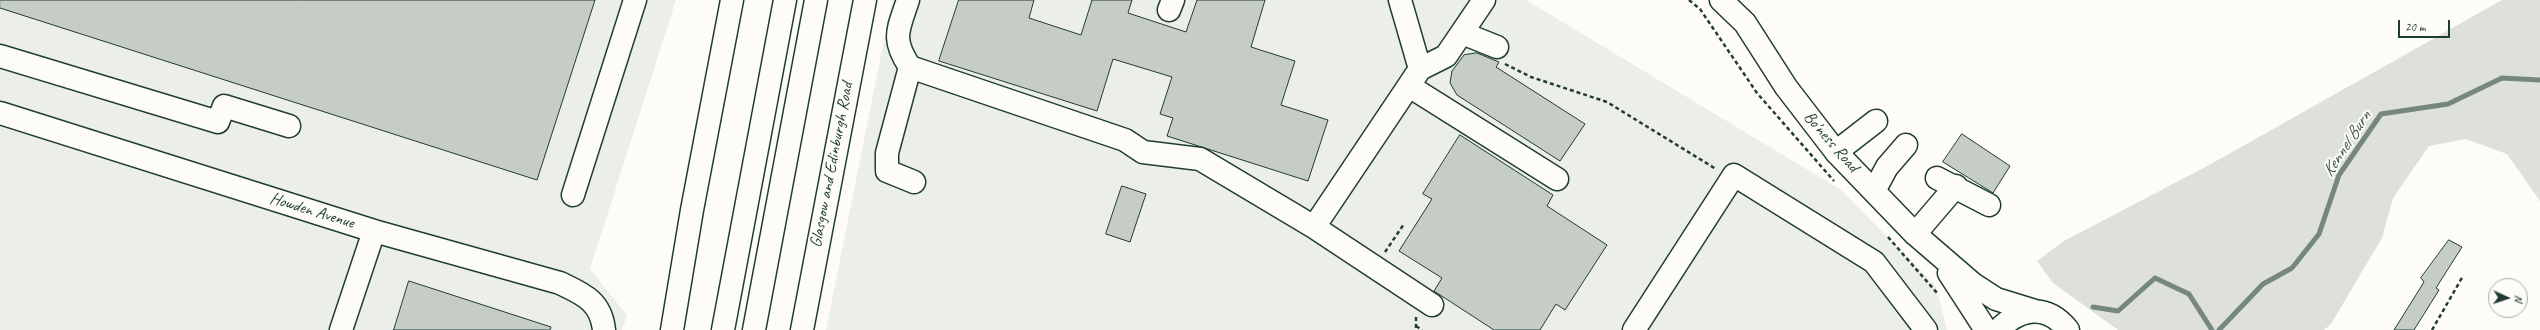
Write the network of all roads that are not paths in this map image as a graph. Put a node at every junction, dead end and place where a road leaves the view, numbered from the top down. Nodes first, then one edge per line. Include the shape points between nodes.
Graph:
1 (635, 0) edge
2 (732, 0) edge
3 (785, 0) edge
4 (816, 0) edge
5 (865, 0) edge
6 (908, 0) edge
7 (1400, 0) edge
8 (1484, 0) edge
9 (1721, 0) edge
10 (1740, 0) edge
11 (1745, 23) junction
12 (1462, 32) junction
13 (1498, 53) road end
14 (0, 56) edge
15 (910, 67) junction
16 (1415, 77) junction
17 (0, 113) edge
18 (1876, 121) dead end
19 (289, 126) dead end
20 (1906, 145) dead end
21 (1836, 152) junction
22 (1557, 179) dead end
23 (914, 182) dead end
24 (1874, 191) junction
25 (573, 194) dead end
26 (1989, 205) dead end
27 (1314, 227) junction
28 (374, 231) junction
29 (1915, 234) junction
30 (1932, 249) junction
31 (1432, 305) dead end
32 (2035, 311) junction
33 (341, 330) edge
34 (604, 330) edge
35 (672, 330) edge
36 (723, 330) edge
37 (754, 330) edge
38 (802, 330) edge
39 (1634, 330) edge
40 (1926, 330) edge
41 (1986, 330) edge
42 (1998, 330) edge
43 (2068, 330) edge

1 - 25 main road
2 - 35 main road
3 - 36 main road
4 - 37 main road
5 - 38 main road, Glasgow and Edinburgh Road
6 - 15 main road via 898,30 899,50
7 - 16 main road
8 - 12 main road
9 - 11 main road, Bo'ness Road
10 - 11 main road, Bo'ness Road
11 - 21 main road, Bo'ness Road via 1786,87
12 - 13 main road
12 - 16 main road via 1446,56
14 - 19 main road via 218,122 224,106
15 - 23 main road via 887,153 887,171
15 - 27 main road via 1125,140 1143,152 1200,158
16 - 22 main road
16 - 27 main road
17 - 28 main road, Howden Avenue
18 - 21 main road
20 - 24 main road via 1887,167
21 - 24 main road, Bo'ness Road
24 - 29 main road, Bo'ness Road
26 - 29 main road via 1946,182
27 - 31 main road
28 - 33 main road
28 - 34 main road, Howden Avenue via 560,282 587,295 603,317
29 - 30 main road, Bo'ness Road
30 - 32 main road, Bo'ness Road via 1973,284 1996,299
30 - 41 main road, Bo'ness Road
32 - 42 main road via 2020,313
32 - 43 main road, Bo'ness Road via 2049,314 2062,322
39 - 40 main road via 1734,175 1874,262

